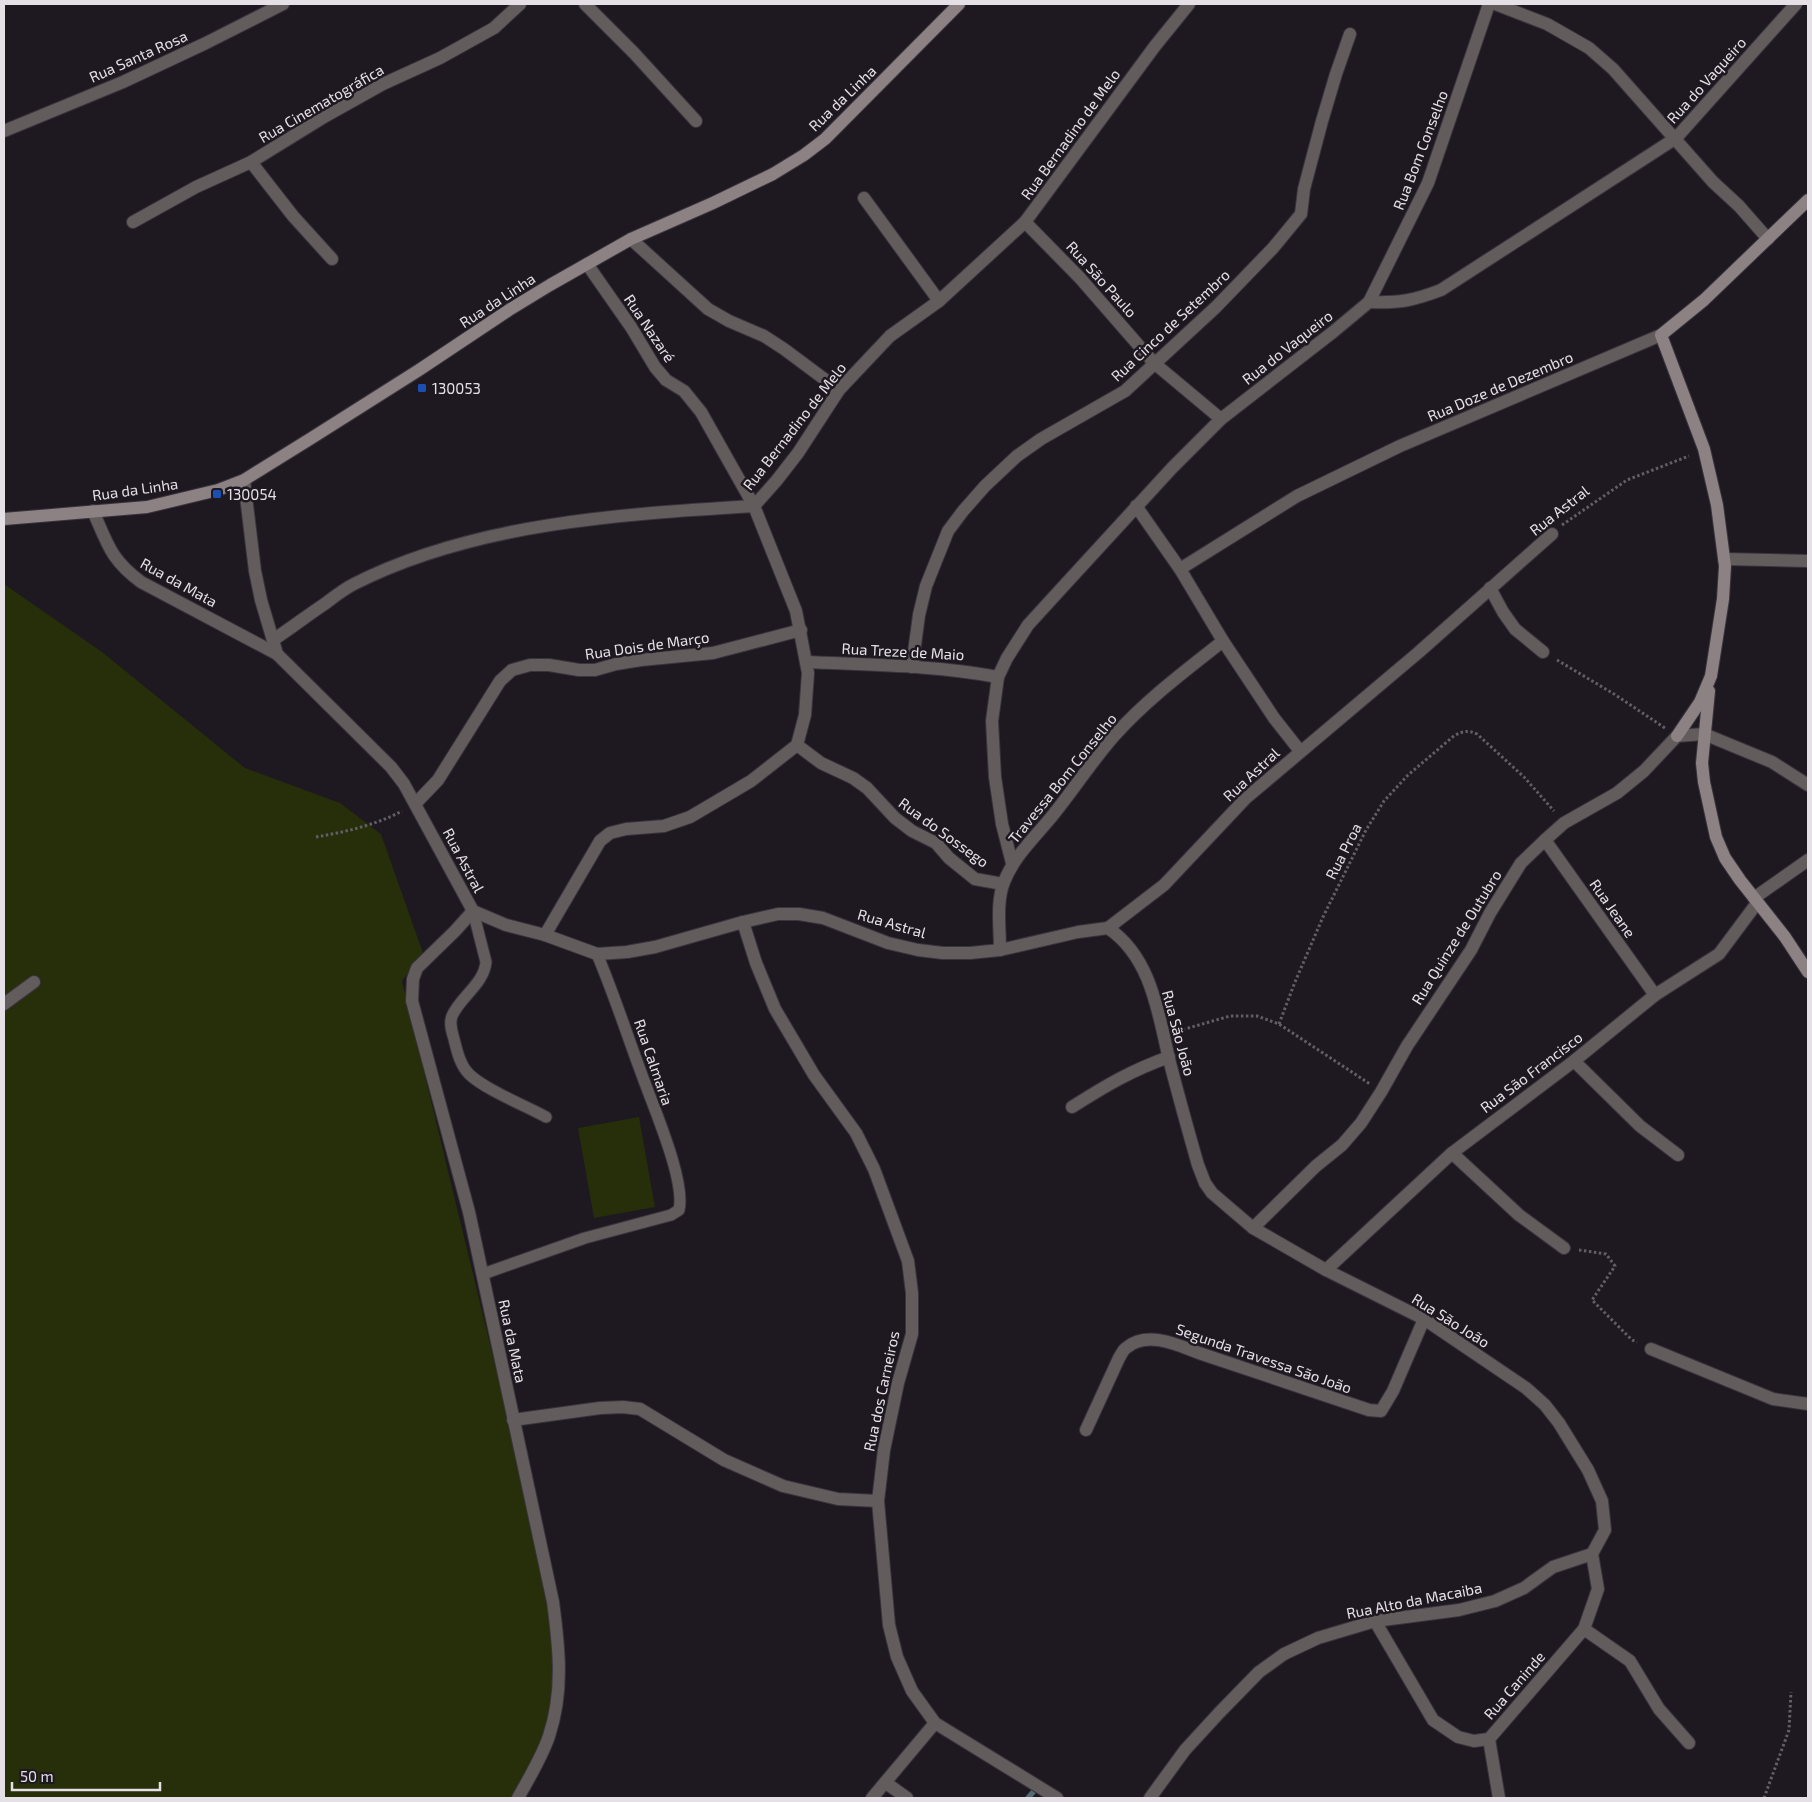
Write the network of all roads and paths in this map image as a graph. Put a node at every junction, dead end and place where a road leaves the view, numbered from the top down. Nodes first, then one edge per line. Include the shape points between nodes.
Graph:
1 (283, 4) edge
2 (520, 4) edge
3 (584, 4) edge
4 (958, 4) edge
5 (1189, 4) edge
6 (1489, 4) edge
7 (1496, 4) edge
8 (1796, 4) edge
9 (1350, 34) dead end
10 (696, 120) dead end
11 (4, 131) edge
12 (1676, 138) junction
13 (251, 162) junction
14 (864, 198) dead end
15 (1808, 200) edge
16 (133, 222) dead end
17 (1025, 222) junction
18 (1768, 239) junction
19 (632, 240) junction
20 (332, 259) dead end
21 (587, 264) junction
22 (939, 301) junction
23 (1369, 302) junction
24 (1661, 335) junction
25 (1154, 363) junction
26 (839, 390) junction
27 (1220, 419) junction
28 (1704, 449) junction
29 (244, 480) junction
30 (754, 506) junction
31 (1136, 506) junction
32 (93, 511) junction
33 (4, 519) edge
34 (1552, 534) joint
35 (1724, 559) junction
36 (1808, 561) edge
37 (1180, 569) junction
38 (1490, 588) junction
39 (800, 630) junction
40 (273, 640) junction
41 (1223, 641) junction
42 (1543, 652) joint
43 (277, 654) junction
44 (806, 662) junction
45 (912, 667) junction
46 (1711, 676) junction
47 (998, 677) junction
48 (1704, 734) junction
49 (1677, 736) junction
50 (797, 745) junction
51 (1300, 751) junction
52 (1808, 785) edge
53 (416, 803) junction
54 (1564, 823) junction
55 (316, 837) dead end
56 (1545, 840) junction
57 (1808, 860) edge
58 (1012, 864) junction
59 (1003, 884) junction
60 (1755, 901) junction
61 (473, 911) junction
62 (743, 922) junction
63 (1108, 928) junction
64 (545, 935) junction
65 (1000, 950) junction
66 (596, 954) junction
67 (1808, 972) edge
68 (34, 982) dead end
69 (1654, 995) junction
70 (4, 1004) edge
71 (1279, 1024) junction
72 (1165, 1035) junction
73 (1169, 1057) junction
74 (1574, 1060) junction
75 (1381, 1092) junction
76 (1072, 1107) dead end
77 (546, 1116) dead end
78 (1452, 1152) junction
79 (1678, 1155) dead end
80 (1253, 1228) junction
81 (1564, 1248) joint
82 (1326, 1270) junction
83 (483, 1274) junction
84 (1424, 1319) junction
85 (1651, 1348) joint
86 (1808, 1404) edge
87 (513, 1420) junction
88 (1086, 1430) dead end
89 (878, 1501) junction
90 (1592, 1554) junction
91 (1375, 1621) junction
92 (1584, 1630) junction
93 (1791, 1692) dead end
94 (935, 1723) junction
95 (1489, 1738) junction
96 (1689, 1743) dead end
97 (886, 1783) junction
98 (518, 1798) edge
99 (872, 1798) edge
100 (907, 1798) edge
101 (1057, 1798) edge
102 (1150, 1798) edge
103 (1499, 1798) edge
104 (1764, 1798) edge

1 - 11 street, Rua Santa Rosa via 123,82
2 - 13 street, Rua Cinematográfica via 494,28 383,84
3 - 10 street
4 - 19 street, Rua da Linha via 825,139 804,155 773,174
5 - 17 street, Rua Bernadino de Melo
6 - 23 street, Rua Bom Conselho via 1428,183
7 - 12 street via 1547,24 1589,48 1613,69
8 - 12 street, Rua do Vaqueiro
9 - 25 street, Rua Cinco de Setembro via 1322,121 1304,189 1301,214 1216,307
12 - 18 street
12 - 23 street, Rua do Vaqueiro via 1441,290 1397,303
13 - 16 street, Rua Cinematográfica
13 - 20 street
14 - 22 street
15 - 18 street, Rua Doze de Dezembro
17 - 22 street, Rua Bernadino de Melo
17 - 25 street, Rua São Paulo via 1080,278
18 - 24 street, Rua Doze de Dezembro via 1704,300
19 - 21 street, Rua da Linha
19 - 26 street via 708,309 764,336
21 - 29 street, Rua da Linha via 508,310
21 - 30 street, Rua Nazaré via 655,367 666,380 684,391 701,412
22 - 26 street, Rua Bernadino de Melo via 890,336
23 - 27 street, Rua do Vaqueiro
24 - 28 street
24 - 37 street, Rua Doze de Dezembro via 1400,446 1297,496
25 - 27 street, Rua São Paulo
25 - 45 street, Rua Cinco de Setembro via 1126,391 1017,456 963,511 948,531 926,586
26 - 30 street, Rua Bernadino de Melo via 798,453
27 - 31 street, Rua do Vaqueiro
28 - 34 path, Rua Astral via 1627,480
28 - 35 street via 1717,505
29 - 32 street, Rua da Linha via 171,502
29 - 40 street, Rua Astral via 255,571
30 - 39 street, Rua Bernadino de Melo via 796,611
30 - 40 street via 660,512 578,522 476,540 399,563 352,584
31 - 37 street
31 - 47 street, Rua do Vaqueiro via 1028,625
32 - 33 street, Rua da Linha
32 - 43 street, Rua da Mata via 111,553 125,570 141,582
34 - 38 street, Rua Astral
35 - 36 street
35 - 46 street via 1724,599
37 - 41 street
38 - 42 street via 1515,629
38 - 51 street, Rua Astral
39 - 44 street, Rua Bernadino de Melo
39 - 53 street, Rua Dois de Março via 713,653 641,660 595,670 530,665 512,670 500,681 438,780
40 - 43 street, Rua Astral
41 - 51 street
41 - 58 street, Travessa Bom Conselho via 1154,696 1115,735
42 - 49 path
43 - 53 street, Rua Astral via 391,767
44 - 45 street, Rua Treze de Maio
44 - 50 street, Rua Bernadino de Melo via 804,715
45 - 47 street, Rua Treze de Maio
46 - 48 street
46 - 49 street via 1700,702
47 - 58 street, Rua do Vaqueiro via 992,721 995,777
48 - 49 street
48 - 52 street via 1772,762
48 - 60 street via 1704,782 1716,837
49 - 54 street, Rua Quinze de Outubro via 1644,771 1617,793
50 - 59 street, Rua do Sossego via 821,763 867,788 895,818 936,843 975,879
50 - 64 street via 751,782 690,817 664,826 610,833 600,841
51 - 63 street, Rua Astral via 1246,798 1164,885
53 - 55 path via 392,817
53 - 61 street, Rua Astral
54 - 56 street, Rua Quinze de Outubro
54 - 71 path, Rua Proa via 1524,777 1477,734 1464,731 1455,735 1408,775 1384,801 1366,830 1295,982
56 - 69 street, Rua Jeane
56 - 75 street, Rua Quinze de Outubro via 1517,870 1471,950 1407,1046
57 - 60 street, Rua São Francisco
58 - 59 street, Travessa Bom Conselho
59 - 65 street, Travessa Bom Conselho via 999,913
60 - 67 street via 1785,936
60 - 69 street, Rua São Francisco via 1719,954
61 - 64 street, Rua Astral via 506,925
61 - 77 lane via 486,968 452,1016 451,1028 458,1057 469,1074
61 - 83 street, Rua da Mata via 417,968 412,1001
62 - 65 street, Rua Astral via 778,914 799,914 823,918 888,943 918,950 943,953
62 - 66 street, Rua Astral via 655,947
62 - 89 street, Rua dos Carneiros via 775,1009 814,1075 856,1133 874,1168 908,1261 912,1334 884,1450
63 - 65 street, Rua Astral
63 - 72 street, Rua São João via 1123,940 1140,962 1153,992
64 - 66 street, Rua Astral
66 - 83 lane, Rua Calmaria via 619,1009 678,1182 679,1210 585,1238
68 - 70 street
69 - 74 street, Rua São Francisco
71 - 72 path via 1243,1015
71 - 75 path
72 - 73 street, Rua São João
73 - 76 street via 1141,1066
73 - 80 street, Rua São João via 1204,1183
74 - 78 street, Rua São Francisco
74 - 79 street via 1640,1126
75 - 80 street, Rua Quinze de Outubro via 1361,1124
78 - 81 street via 1519,1215
78 - 82 street, Rua São Francisco
80 - 82 street, Rua São João
81 - 85 path via 1606,1254 1615,1266 1592,1300 1632,1340
82 - 84 street, Rua São João
83 - 87 street, Rua da Mata
84 - 88 street, Segunda Travessa São João via 1381,1411 1369,1410 1172,1342 1147,1340 1126,1348 1119,1358
84 - 90 street, Rua São João via 1526,1388 1559,1423 1588,1470 1602,1501 1605,1530
85 - 86 street via 1773,1399
87 - 89 street via 623,1406 640,1409 724,1460 783,1486 838,1499
87 - 98 street, Rua da Mata via 553,1602 560,1669 549,1736
89 - 94 street, Rua dos Carneiros via 889,1626 897,1657 912,1691
90 - 91 street, Rua Alto da Macaiba via 1553,1567 1524,1588 1495,1601 1459,1610
90 - 92 street via 1598,1589
91 - 95 street via 1433,1720 1458,1737 1474,1741
91 - 102 street, Rua Alto da Macaiba via 1318,1638 1284,1654 1259,1672 1185,1750
92 - 95 street, Rua Caninde
92 - 96 street via 1630,1660 1659,1709
93 - 104 path via 1788,1730
94 - 97 street
94 - 101 street, Rua dos Carneiros
95 - 103 street, Rua Caninde
97 - 99 street
97 - 100 street

